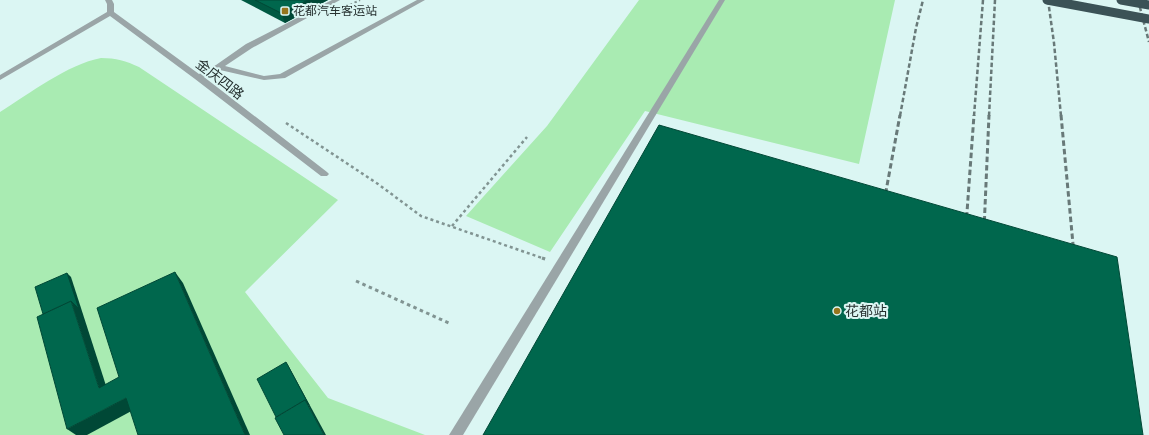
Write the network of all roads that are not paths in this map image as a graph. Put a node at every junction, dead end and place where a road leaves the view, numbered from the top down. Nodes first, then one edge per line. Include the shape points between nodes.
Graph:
1 (108, 0) edge
2 (337, 0) edge
3 (422, 0) edge
4 (722, 0) edge
5 (1047, 0) edge
6 (1121, 0) edge
7 (1149, 5) edge
8 (110, 13) junction
9 (1149, 19) edge
10 (219, 66) junction
11 (198, 77) junction
12 (0, 78) edge
13 (324, 174) dead end
14 (456, 435) edge

1 - 8 street via 111,4
2 - 10 street via 249,46
3 - 10 street via 282,76 264,78
4 - 14 street
5 - 9 highway, bridge
6 - 7 highway, bridge
8 - 11 street, 金庆四路
8 - 12 street
10 - 11 street
11 - 13 street, 金庆四路

